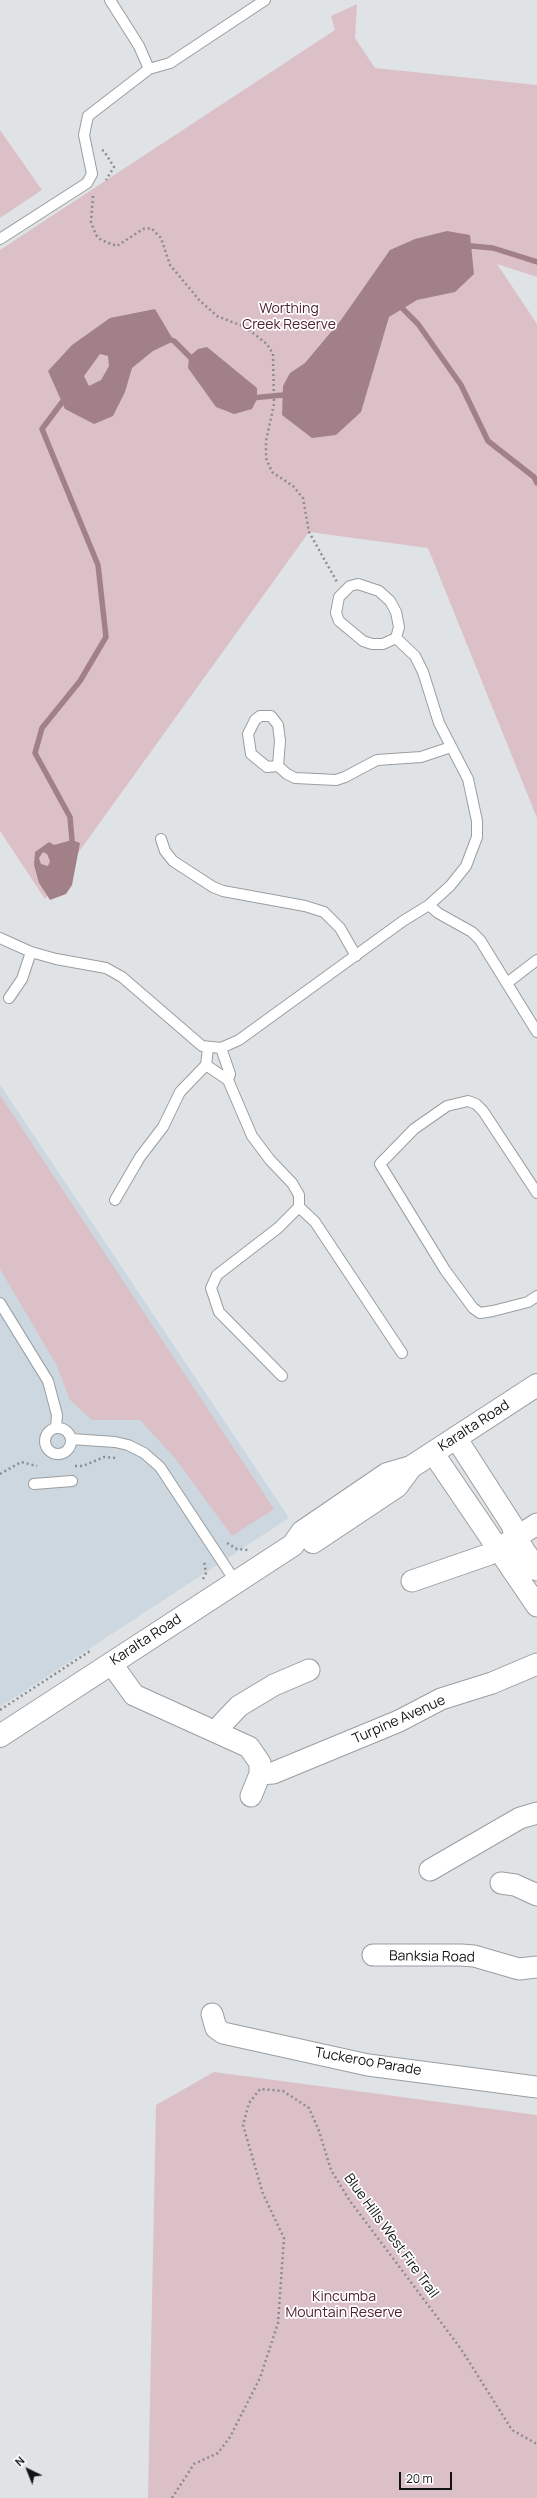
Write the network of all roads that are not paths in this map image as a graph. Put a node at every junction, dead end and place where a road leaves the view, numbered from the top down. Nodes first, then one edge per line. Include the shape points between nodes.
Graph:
1 (110, 0) edge
2 (265, 0) edge
3 (149, 69) junction
4 (0, 239) edge
5 (396, 638) junction
6 (451, 747) junction
7 (278, 766) junction
8 (161, 839) dead end
9 (429, 905) junction
10 (0, 938) edge
11 (31, 952) junction
12 (356, 956) junction
13 (537, 960) edge
14 (507, 983) junction
15 (9, 998) dead end
16 (537, 1032) edge
17 (208, 1048) junction
18 (221, 1048) junction
19 (206, 1065) junction
20 (228, 1080) junction
21 (537, 1193) edge
22 (115, 1200) dead end
23 (299, 1207) junction
24 (537, 1296) edge
25 (0, 1303) edge
26 (402, 1353) dead end
27 (282, 1376) dead end
28 (537, 1385) edge
29 (56, 1428) junction
30 (456, 1438) junction
31 (70, 1439) junction
32 (433, 1453) junction
33 (72, 1481) dead end
34 (34, 1484) dead end
35 (537, 1524) edge
36 (507, 1543) junction
37 (537, 1570) edge
38 (235, 1581) junction
39 (412, 1581) dead end
40 (537, 1606) edge
41 (111, 1663) junction
42 (537, 1664) edge
43 (309, 1670) dead end
44 (217, 1732) junction
45 (0, 1736) edge
46 (260, 1774) junction
47 (251, 1796) dead end
48 (537, 1813) edge
49 (430, 1870) dead end
50 (501, 1883) dead end
51 (537, 1895) edge
52 (373, 1955) dead end
53 (537, 1967) edge
54 (212, 2014) dead end
55 (537, 2087) edge

1 - 3 lane via 139,46
2 - 3 lane via 170,63
3 - 4 lane via 88,116 84,135 92,174 87,183
5 - 5 lane via 399,626 396,612 390,601 379,591 358,584 344,591 336,604 336,613 347,630 372,644 383,644
5 - 6 lane via 414,656 423,672 439,723
6 - 7 lane via 421,757 377,760 336,780 295,778
6 - 9 lane via 468,779 477,821 477,837 466,866 450,886
7 - 7 lane via 267,767 249,750 248,734 260,716 271,716 278,725
8 - 12 lane via 173,861 213,887 324,912 340,928
9 - 12 lane
9 - 14 lane via 472,932 491,956
10 - 11 lane
11 - 15 lane via 22,979
11 - 17 lane via 106,968 122,977 202,1046
12 - 18 lane via 238,1040
13 - 14 lane
14 - 16 lane
17 - 18 lane
17 - 19 lane
18 - 20 lane via 230,1074
19 - 20 lane
19 - 22 lane via 180,1092 163,1127 140,1157
20 - 23 lane via 252,1136 292,1183 299,1195
21 - 24 lane via 483,1111 468,1101 447,1106 414,1129 380,1164 446,1270 473,1308 480,1313 493,1311 515,1306
23 - 26 lane via 315,1222
23 - 27 lane via 278,1228 217,1276 211,1288 219,1312
25 - 29 lane via 48,1381 57,1414
28 - 30 street, Karalta Road
29 - 31 lane via 68,1432
29 - 31 lane via 46,1436 50,1452 57,1455 65,1453 71,1447
30 - 32 street, Karalta Road
30 - 36 street via 512,1526
31 - 38 lane via 115,1442 144,1453 160,1467
32 - 36 street via 491,1541
32 - 38 street, Karalta Road via 411,1467 387,1474 302,1532 293,1545
33 - 34 lane
35 - 36 street
36 - 37 street
36 - 39 street via 490,1554
36 - 40 street
38 - 41 street, Karalta Road
41 - 44 street via 134,1695
41 - 45 street, Karalta Road
42 - 46 street, Turpine Avenue via 463,1694 441,1699 399,1721 272,1773
43 - 44 street via 274,1685 239,1706
44 - 46 street via 249,1747 260,1763
46 - 47 street
48 - 49 street via 520,1818
50 - 51 street via 520,1887
52 - 53 street, Banksia Road via 461,1955 474,1956 519,1969
54 - 55 street, Tuckeroo Parade via 216,2028 223,2032 368,2065

